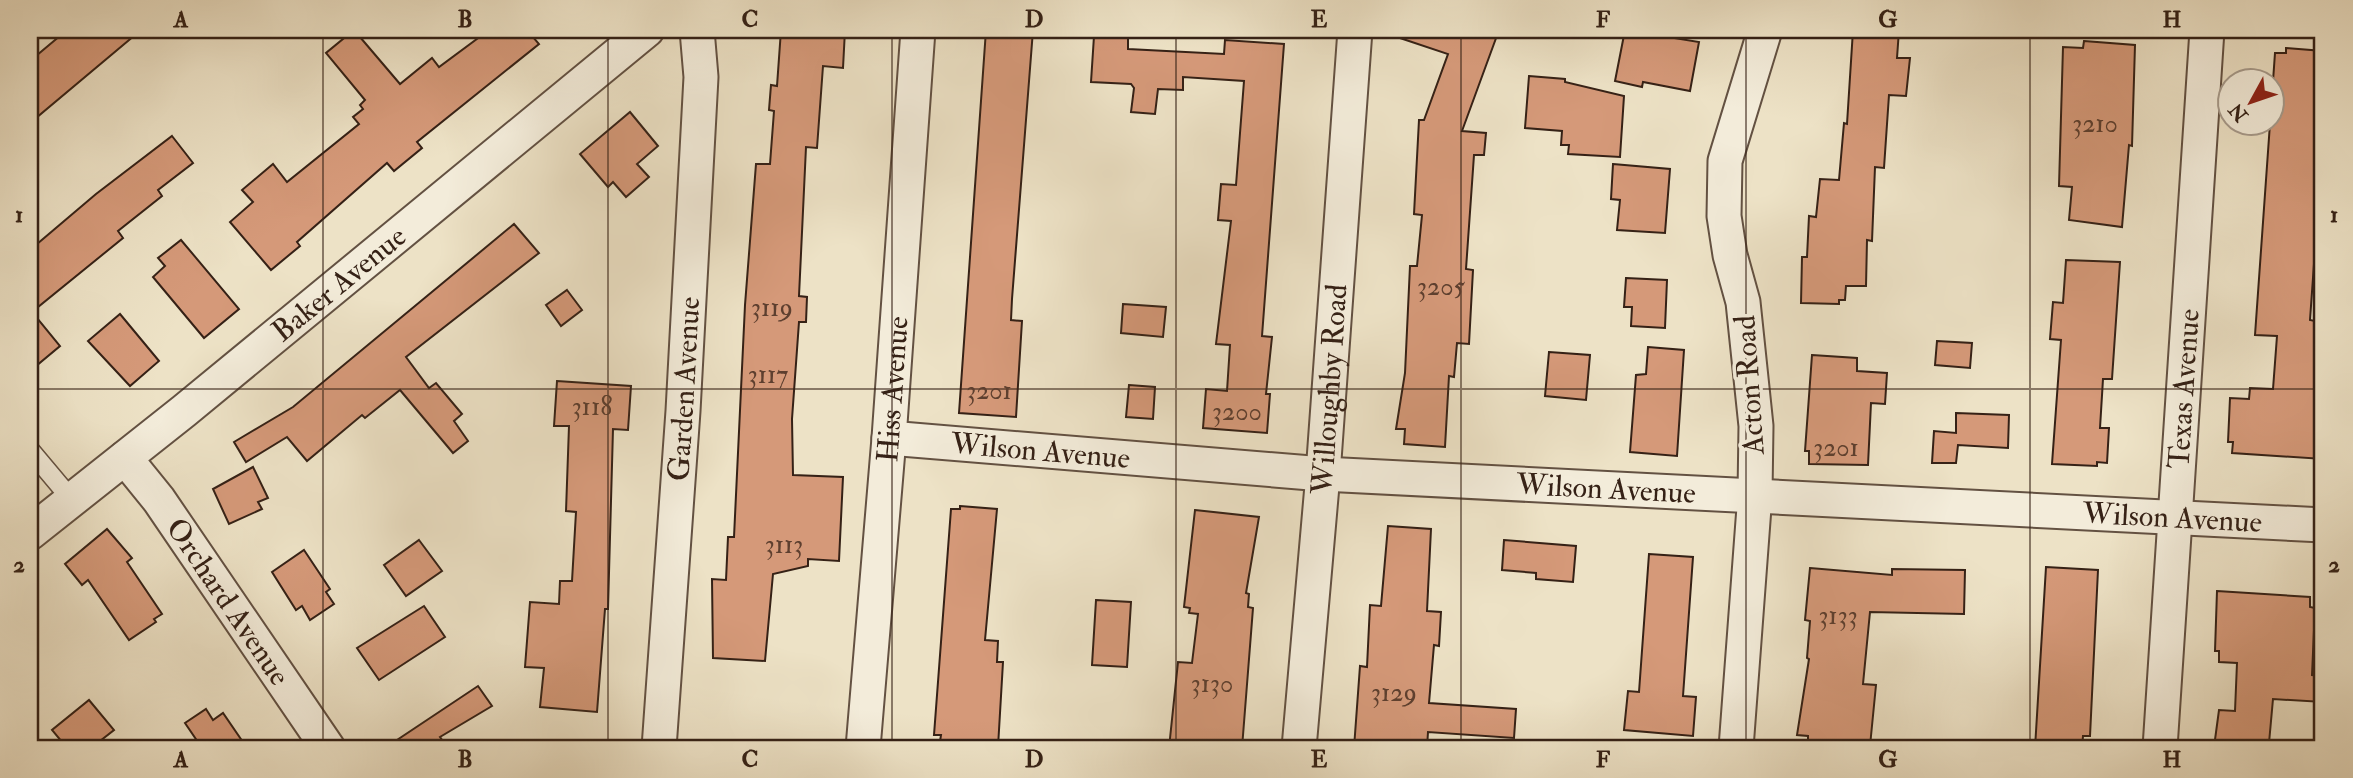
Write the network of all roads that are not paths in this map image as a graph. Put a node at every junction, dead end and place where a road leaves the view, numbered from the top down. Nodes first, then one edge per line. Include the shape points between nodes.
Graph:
1 (647, 30) edge
2 (697, 30) edge
3 (918, 30) edge
4 (1355, 30) edge
5 (1765, 30) edge
6 (2207, 30) edge
7 (889, 438) junction
8 (30, 450) edge
9 (125, 458) junction
10 (1323, 474) junction
11 (1755, 494) junction
12 (72, 500) junction
13 (2174, 517) junction
14 (2323, 525) edge
15 (30, 533) edge
16 (328, 748) edge
17 (659, 748) edge
18 (863, 748) edge
19 (1299, 748) edge
20 (1737, 748) edge
21 (2160, 748) edge

1 - 9 street, Baker Avenue
2 - 17 street, Garden Avenue via 699,118
3 - 7 street, Hiss Avenue
4 - 10 street, Willoughby Road
5 - 11 street, Acton Road via 1725,161 1724,202 1753,373
6 - 13 street, Texas Avenue
7 - 10 street, Wilson Avenue
7 - 18 street, Hiss Avenue
8 - 12 lane
9 - 12 street, Baker Avenue
9 - 16 street, Orchard Avenue via 159,500
10 - 11 street, Wilson Avenue
10 - 19 street, Willoughby Road
11 - 13 street, Wilson Avenue
11 - 20 street, Acton Road
12 - 15 street, Baker Avenue
13 - 14 street, Wilson Avenue
13 - 21 street, Texas Avenue

